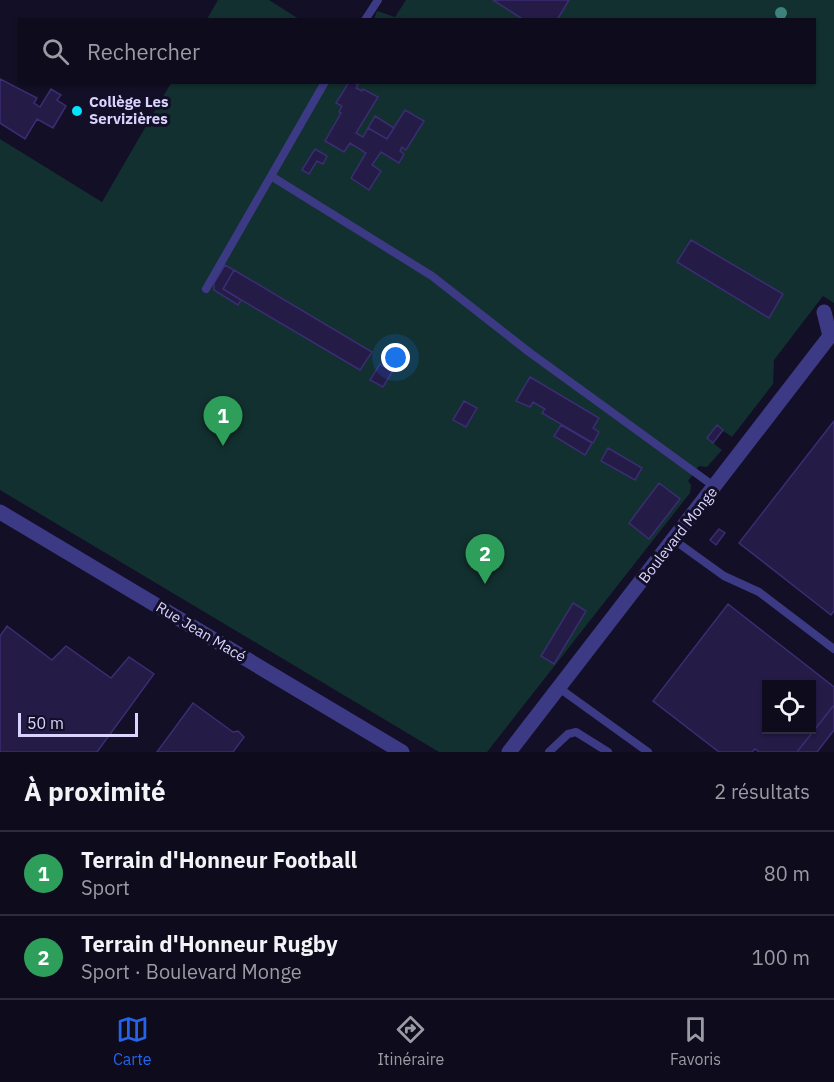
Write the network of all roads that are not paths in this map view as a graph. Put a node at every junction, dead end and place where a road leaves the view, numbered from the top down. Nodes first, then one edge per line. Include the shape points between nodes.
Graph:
1 (378, 0) edge
2 (366, 18) edge
3 (325, 84) edge
4 (271, 176) junction
5 (206, 289) dead end
6 (824, 312) dead end
7 (715, 488) junction
8 (0, 512) edge
9 (674, 540) junction
10 (834, 649) edge
11 (559, 688) junction
12 (402, 752) edge
13 (509, 752) edge
14 (549, 752) edge
15 (608, 752) edge
16 (648, 752) edge

1 - 2 lane
3 - 4 lane
4 - 5 lane
4 - 7 lane via 432,276
6 - 7 street, Boulevard Monge via 830,336
7 - 9 street, Boulevard Monge
8 - 12 street, Rue Jean Macé
9 - 10 lane via 724,576 759,592
9 - 11 street, Boulevard Monge
11 - 13 street, Boulevard Monge
11 - 16 lane
14 - 15 lane via 567,734 576,732

